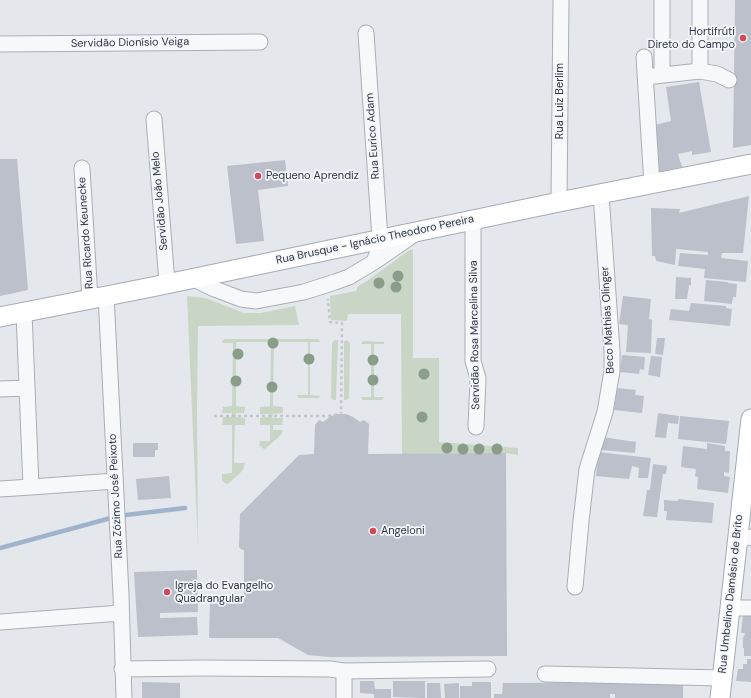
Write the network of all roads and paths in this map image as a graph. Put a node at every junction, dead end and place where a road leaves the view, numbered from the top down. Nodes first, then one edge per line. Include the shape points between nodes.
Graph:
1 (561, 0) edge
2 (662, 0) edge
3 (700, 0) edge
4 (366, 33) dead end
5 (260, 42) dead end
6 (0, 44) edge
7 (644, 57) dead end
8 (700, 71) junction
9 (662, 75) junction
10 (645, 77) junction
11 (729, 80) dead end
12 (154, 119) dead end
13 (751, 164) edge
14 (82, 168) dead end
15 (652, 184) junction
16 (601, 194) junction
17 (560, 202) junction
18 (473, 220) junction
19 (420, 231) junction
20 (380, 239) junction
21 (374, 262) junction
22 (192, 278) junction
23 (167, 283) junction
24 (327, 296) dead end
25 (98, 297) junction
26 (24, 312) junction
27 (0, 317) edge
28 (27, 388) junction
29 (0, 389) edge
30 (214, 416) dead end
31 (751, 419) edge
32 (476, 427) dead end
33 (115, 481) junction
34 (31, 487) junction
35 (0, 489) edge
36 (744, 539) edge
37 (574, 587) dead end
38 (729, 608) junction
39 (751, 608) edge
40 (121, 613) junction
41 (0, 622) edge
42 (122, 669) junction
43 (488, 669) dead end
44 (344, 671) junction
45 (545, 674) dead end
46 (722, 678) junction
47 (124, 698) edge
48 (344, 698) edge
49 (720, 698) edge

1 - 17 street, Rua Luiz Berlim
2 - 9 street
3 - 8 street
4 - 20 street, Rua Eurico Adam
5 - 6 street, Servidão Dionísio Veiga
7 - 10 street
8 - 9 street
8 - 11 street via 717,74
9 - 10 street
10 - 15 street
12 - 23 street, Servidão João Melo
13 - 15 main road, Rua Brusque - Ignácio Theodoro Pereira
14 - 25 street, Rua Ricardo Keunecke
15 - 16 main road, Rua Brusque - Ignácio Theodoro Pereira
16 - 17 main road, Rua Brusque - Ignácio Theodoro Pereira
16 - 37 street, Beco Mathias Olinger via 612,371 605,412 587,469
17 - 18 main road, Rua Brusque - Ignácio Theodoro Pereira
18 - 19 main road, Rua Brusque - Ignácio Theodoro Pereira
18 - 32 street, Servidão Rosa Marcelina Silva via 473,361 478,378
19 - 20 main road, Rua Brusque - Ignácio Theodoro Pereira
19 - 21 street
20 - 21 street, Rua Eurico Adam
20 - 22 main road, Rua Brusque - Ignácio Theodoro Pereira
21 - 22 street via 335,282 256,302 241,299
22 - 23 main road, Rua Brusque - Ignácio Theodoro Pereira
23 - 25 main road, Rua Brusque - Ignácio Theodoro Pereira
24 - 30 path via 330,322 342,323 341,414
25 - 26 main road, Rua Brusque - Ignácio Theodoro Pereira
25 - 33 street, Rua Zózimo José Peixoto
26 - 27 main road, Rua Brusque - Ignácio Theodoro Pereira
26 - 28 street
28 - 29 street
28 - 34 street
31 - 36 main road, Rua Umbelino Damásio de Brito
33 - 34 street
33 - 40 street, Rua Zózimo José Peixoto
34 - 35 street
36 - 38 main road, Rua Umbelino Damásio de Brito
38 - 39 street
38 - 46 main road, Rua Umbelino Damásio de Brito
40 - 41 street
40 - 42 street, Rua Zózimo José Peixoto
42 - 44 street
42 - 47 street, Rua Zózimo José Peixoto
43 - 44 street
44 - 48 street
45 - 46 street
46 - 49 main road, Rua Umbelino Damásio de Brito

